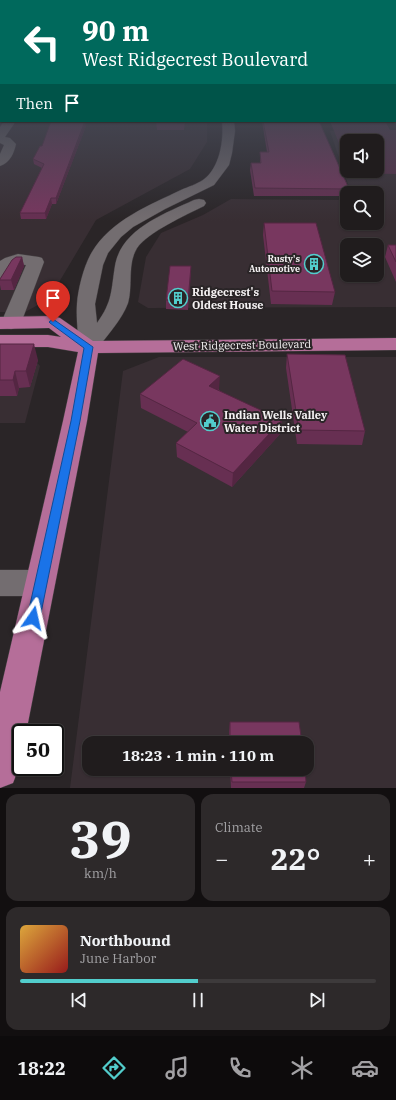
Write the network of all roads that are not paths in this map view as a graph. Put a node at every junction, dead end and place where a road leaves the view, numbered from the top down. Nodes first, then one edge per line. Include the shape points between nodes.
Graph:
1 (9, 148) edge
2 (227, 148) edge
3 (0, 162) edge
4 (209, 182) junction
5 (0, 277) edge
6 (10, 323) edge
7 (0, 341) edge
8 (396, 344) edge
9 (88, 347) junction
10 (0, 583) edge
11 (40, 583) junction
12 (0, 770) edge

1 - 3 street
2 - 4 street via 222,165
4 - 9 street via 213,191 207,200 180,212 132,244 126,256 118,305
4 - 9 street via 128,224 115,234 100,252 94,264 86,304
5 - 6 street via 11,261 21,259 36,262
6 - 9 main road via 53,322
7 - 9 main road, West Ridgecrest Boulevard via 48,341
8 - 9 main road, West Ridgecrest Boulevard
9 - 11 main road via 75,421
10 - 11 street
11 - 12 main road

